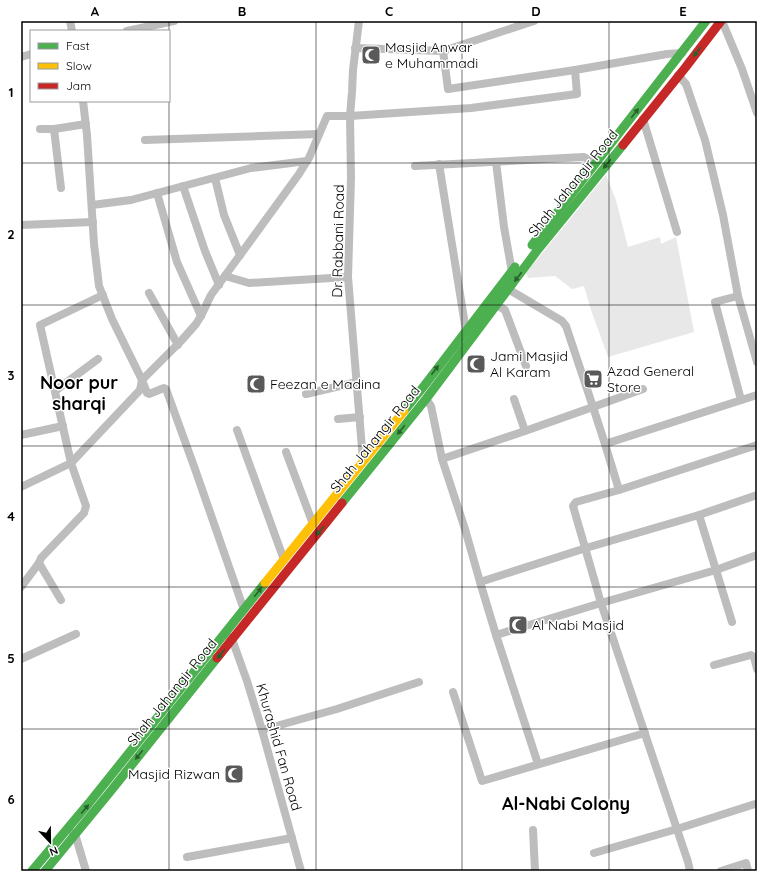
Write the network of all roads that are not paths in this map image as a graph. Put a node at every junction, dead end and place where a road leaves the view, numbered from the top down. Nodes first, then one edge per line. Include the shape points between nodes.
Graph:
1 (170, 21) edge
2 (359, 21) edge
3 (534, 21) edge
4 (706, 21) edge
5 (722, 21) edge
6 (131, 30) edge
7 (356, 48) junction
8 (443, 50) junction
9 (682, 53) junction
10 (575, 70) junction
11 (678, 75) junction
12 (82, 102) edge
13 (757, 112) edge
14 (350, 116) junction
15 (643, 120) junction
16 (86, 124) junction
17 (40, 129) dead end
18 (54, 129) junction
19 (319, 134) junction
20 (145, 140) dead end
21 (307, 160) junction
22 (496, 162) junction
23 (596, 163) junction
24 (439, 164) junction
25 (415, 166) dead end
26 (215, 178) junction
27 (183, 186) junction
28 (61, 188) dead end
29 (156, 193) junction
30 (92, 205) junction
31 (93, 222) junction
32 (21, 225) edge
33 (677, 232) dead end
34 (240, 255) junction
35 (512, 272) junction
36 (224, 276) junction
37 (348, 278) junction
38 (219, 285) junction
39 (508, 289) junction
40 (149, 293) dead end
41 (103, 295) junction
42 (738, 296) junction
43 (497, 305) junction
44 (201, 316) junction
45 (466, 331) junction
46 (178, 345) junction
47 (98, 359) dead end
48 (757, 362) edge
49 (526, 366) dead end
50 (142, 380) junction
51 (357, 382) junction
52 (643, 389) dead end
53 (55, 391) junction
54 (306, 394) dead end
55 (757, 395) edge
56 (426, 399) junction
57 (514, 399) dead end
58 (741, 400) junction
59 (593, 406) junction
60 (360, 417) junction
61 (338, 419) dead end
62 (63, 426) junction
63 (237, 430) dead end
64 (525, 431) junction
65 (21, 435) edge
66 (605, 444) junction
67 (757, 445) edge
68 (286, 452) dead end
69 (442, 459) junction
70 (363, 461) junction
71 (71, 463) junction
72 (21, 488) edge
73 (619, 490) junction
74 (757, 495) edge
75 (698, 515) junction
76 (313, 524) junction
77 (586, 548) junction
78 (757, 555) edge
79 (284, 560) junction
80 (39, 563) junction
81 (716, 570) junction
82 (480, 582) junction
83 (21, 587) edge
84 (61, 600) dead end
85 (601, 603) junction
86 (244, 610) junction
87 (732, 622) dead end
88 (76, 634) dead end
89 (496, 635) junction
90 (229, 637) junction
91 (21, 659) edge
92 (714, 665) dead end
93 (757, 669) edge
94 (419, 682) dead end
95 (453, 692) dead end
96 (262, 730) junction
97 (645, 733) junction
98 (538, 764) junction
99 (755, 804) dead end
100 (677, 829) junction
101 (533, 830) dead end
102 (72, 832) junction
103 (292, 838) junction
104 (594, 853) dead end
105 (187, 857) dead end
106 (32, 871) edge
107 (45, 871) edge
108 (86, 871) edge
109 (302, 871) edge
110 (535, 871) edge
111 (690, 871) edge
112 (721, 871) edge
113 (748, 871) edge

1 - 6 street
2 - 7 street, Dr. Rabbani Road
3 - 8 street
4 - 9 street, Shah Jahangir Road
5 -> 11 street, Shah Jahangir Road
5 - 13 street
7 - 8 street
7 - 14 street, Dr. Rabbani Road
8 - 10 street via 448,89
9 - 10 street
23 -> 9 street, Shah Jahangir Road
10 - 14 street via 577,94 471,108
11 - 15 street, Shah Jahangir Road
11 - 42 street via 686,84 705,140 724,215
12 - 16 street
14 - 19 street via 327,116
14 - 37 street, Dr. Rabbani Road
15 - 33 street
15 -> 39 street, Shah Jahangir Road
16 - 18 street
16 - 30 street
17 - 18 street
18 - 28 street
19 - 20 street
19 - 21 street
21 - 26 street via 251,168
21 - 34 street
22 - 23 street via 584,157
22 - 24 street
22 - 35 street
23 - 35 street, Shah Jahangir Road
24 - 25 street
24 - 45 street
26 - 27 street
26 - 34 street via 224,215
27 - 29 street
27 - 38 street
29 - 30 street via 131,200
29 - 44 street via 177,262
30 - 31 street
31 - 32 street
31 - 41 street via 99,286
34 - 36 street
35 - 45 street, Shah Jahangir Road
36 - 37 street via 249,283
36 - 38 street
37 - 51 street, Dr. Rabbani Road
38 - 44 street
39 - 43 street, Shah Jahangir Road
39 - 59 street via 562,321 566,326
40 - 46 street
41 - 50 street
41 - 53 street via 40,325
42 - 48 street
42 - 58 street via 715,302
43 - 49 street via 505,310
43 - 56 street, Shah Jahangir Road
44 - 46 street
70 -> 45 street, Shah Jahangir Road
46 - 50 street
47 - 53 street
50 - 71 street via 140,390
50 - 86 street via 148,394 166,389
51 - 54 street
51 - 60 street, Dr. Rabbani Road
52 - 59 street
53 - 62 street
55 - 58 street
56 - 69 street via 431,406
56 -> 90 street, Shah Jahangir Road
57 - 64 street
58 - 66 street
59 - 64 street
59 - 66 street
60 - 61 street
60 - 70 street, Dr. Rabbani Road
62 - 65 street
62 - 71 street
63 - 79 street
64 - 69 street
66 - 73 street
67 - 73 street
68 - 76 street
69 - 82 street
70 - 76 street, Shah Jahangir Road
71 - 72 street
71 - 80 street via 86,506 85,510
73 - 77 street via 576,502 573,506
74 - 75 street
75 - 77 street
75 - 81 street
76 - 79 street, Shah Jahangir Road
77 - 82 street
77 - 85 street
78 - 81 street
86 -> 79 street, Shah Jahangir Road
80 - 83 street
80 - 84 street
81 - 85 street
81 - 87 street
82 - 89 street
85 - 89 street
85 - 97 street
86 - 90 street, Shah Jahangir Road
88 - 91 street
89 - 98 street
90 - 96 street, Khurashid Fan Road via 247,681
90 - 102 street
92 - 93 street via 751,655
94 - 96 street
95 - 98 street via 482,781
96 - 103 street, Khurashid Fan Road
97 - 98 street
97 - 100 street
99 - 100 street
100 - 104 street
100 - 111 street
101 - 110 street
102 - 106 street
102 - 107 street
102 - 108 street
103 - 105 street
103 - 109 street, Khurashid Fan Road
112 - 113 street via 746,862

